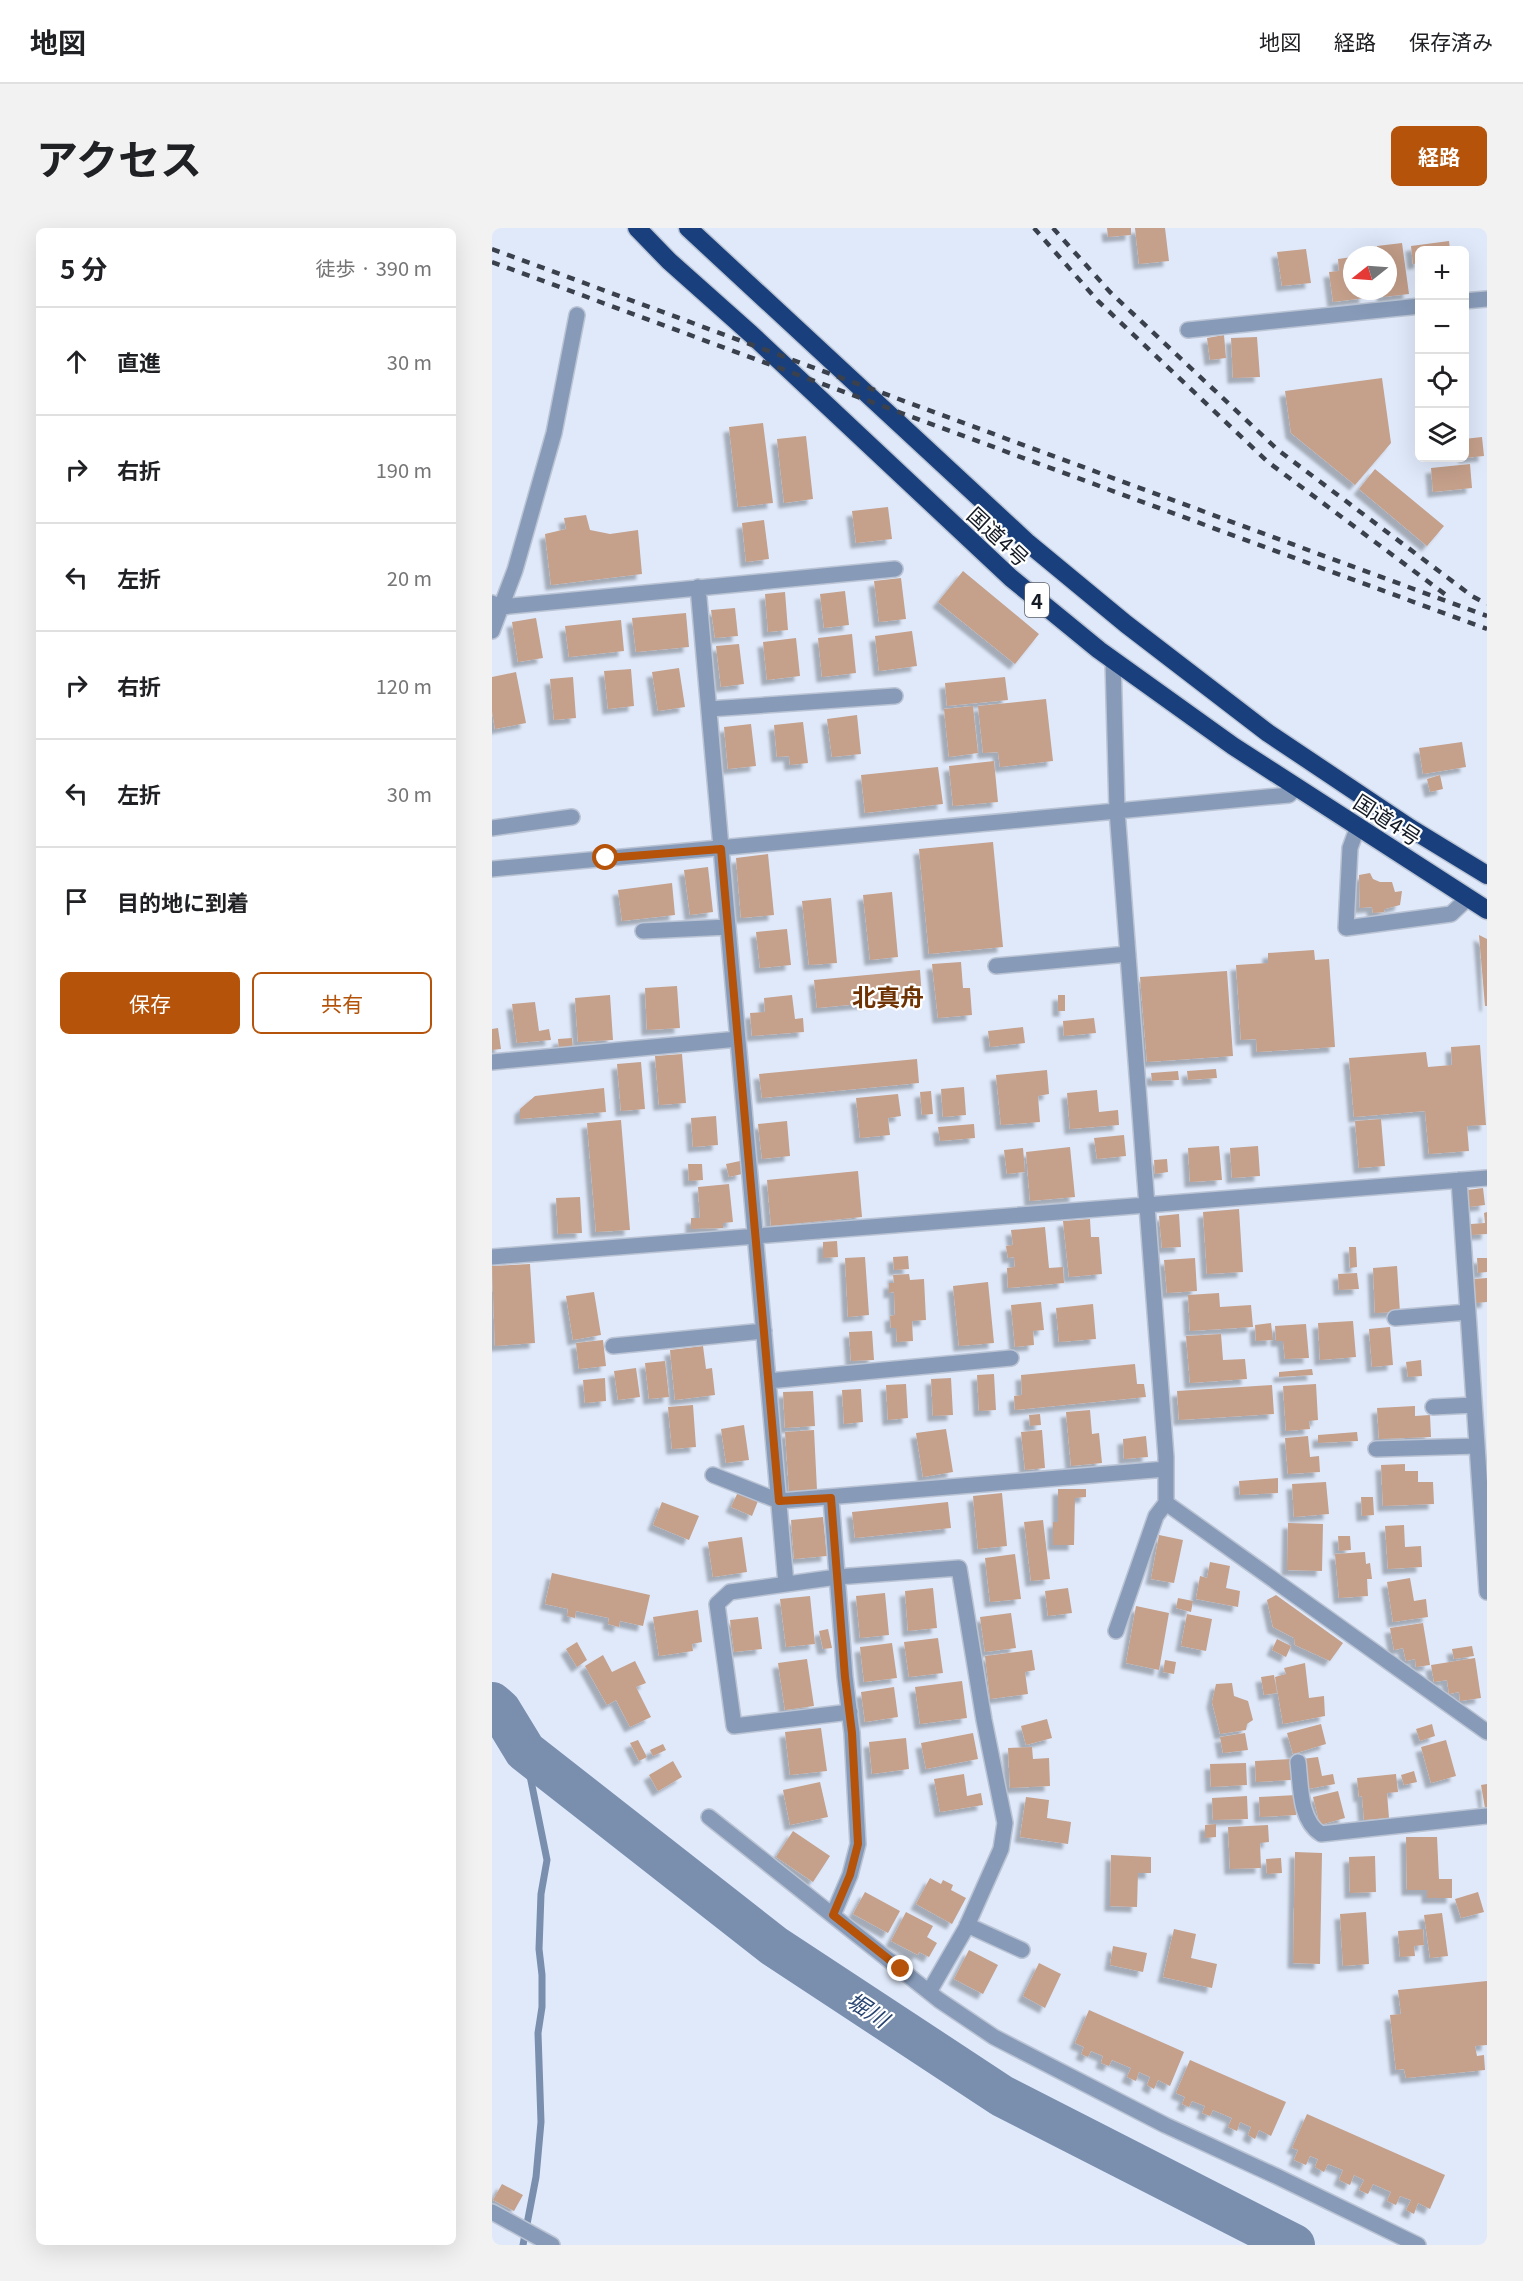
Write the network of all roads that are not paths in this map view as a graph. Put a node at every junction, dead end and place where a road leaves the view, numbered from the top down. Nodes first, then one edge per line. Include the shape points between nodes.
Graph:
1 (637, 228) edge
2 (688, 228) edge
3 (1487, 299) edge
4 (1469, 301) edge
5 (1415, 306) edge
6 (577, 315) dead end
7 (1188, 330) dead end
8 (895, 569) dead end
9 (698, 587) junction
10 (497, 605) edge
11 (492, 631) edge
12 (1113, 660) junction
13 (895, 696) dead end
14 (709, 709) junction
15 (1297, 788) junction
16 (1117, 810) junction
17 (572, 817) dead end
18 (1358, 826) junction
19 (492, 828) edge
20 (721, 849) junction
21 (492, 869) edge
22 (1487, 875) edge
23 (1468, 898) junction
24 (1487, 910) edge
25 (728, 927) junction
26 (643, 931) dead end
27 (1128, 954) junction
28 (996, 966) dead end
29 (738, 1040) junction
30 (492, 1062) edge
31 (1487, 1178) edge
32 (1459, 1180) junction
33 (1147, 1204) junction
34 (756, 1236) junction
35 (492, 1257) edge
36 (1468, 1312) junction
37 (1395, 1318) dead end
38 (764, 1330) junction
39 (613, 1346) dead end
40 (1011, 1358) dead end
41 (768, 1381) junction
42 (1474, 1405) junction
43 (1433, 1407) dead end
44 (1477, 1446) junction
45 (1376, 1449) dead end
46 (1166, 1469) junction
47 (713, 1475) dead end
48 (831, 1498) junction
49 (779, 1501) junction
50 (1166, 1503) junction
51 (837, 1577) junction
52 (786, 1584) junction
53 (1487, 1592) edge
54 (1116, 1631) dead end
55 (849, 1712) junction
56 (1487, 1732) edge
57 (1298, 1762) dead end
58 (1487, 1816) edge
59 (710, 1817) dead end
60 (833, 1915) junction
61 (967, 1925) junction
62 (1022, 1950) dead end
63 (929, 1992) junction
64 (492, 2212) edge
65 (546, 2242) edge
66 (1418, 2245) edge

1 - 12 highway, 国道4号 / 4 via 1011,579
2 - 22 highway, 国道4号 / 4 via 1028,543 1126,624 1268,733
3 - 4 street
5 - 7 street
6 - 10 street via 554,433 515,570
8 - 9 street
9 - 10 street
9 - 14 street
10 - 11 street
12 - 15 highway, 国道4号 / 4
12 - 16 street
13 - 14 street
14 - 20 street
15 - 16 street via 1289,795
15 - 18 highway, 国道4号 / 4
16 - 20 street
16 - 27 street
17 - 19 street
18 - 23 highway, 国道4号 / 4
18 - 23 street via 1350,848 1346,928 1451,914
20 - 21 street
20 - 25 street
23 - 24 highway, 国道4号 / 4
25 - 26 street
25 - 29 street
27 - 28 street
27 - 33 street
29 - 30 street
29 - 34 street
31 - 32 street
32 - 33 street
32 - 36 street
33 - 34 street
33 - 46 street
34 - 35 street
34 - 38 street
36 - 37 street
36 - 42 street
38 - 39 street
38 - 41 street
40 - 41 street
41 - 49 street
42 - 43 street
42 - 44 street
44 - 45 street
44 - 53 street
46 - 48 street
46 - 50 street
47 - 49 street
48 - 49 street
48 - 51 street
49 - 52 street
50 - 54 street via 1156,1516
50 - 56 street
51 - 52 street
51 - 55 street
51 - 61 street via 959,1568 1005,1823 1001,1849
52 - 55 street via 730,1592 717,1604 734,1726
55 - 60 street via 858,1844
57 - 58 street via 1305,1817 1311,1828 1321,1834
59 - 60 street
60 - 63 street
61 - 62 street
61 - 63 street
63 - 66 street via 994,2037 1165,2125
64 - 65 street

